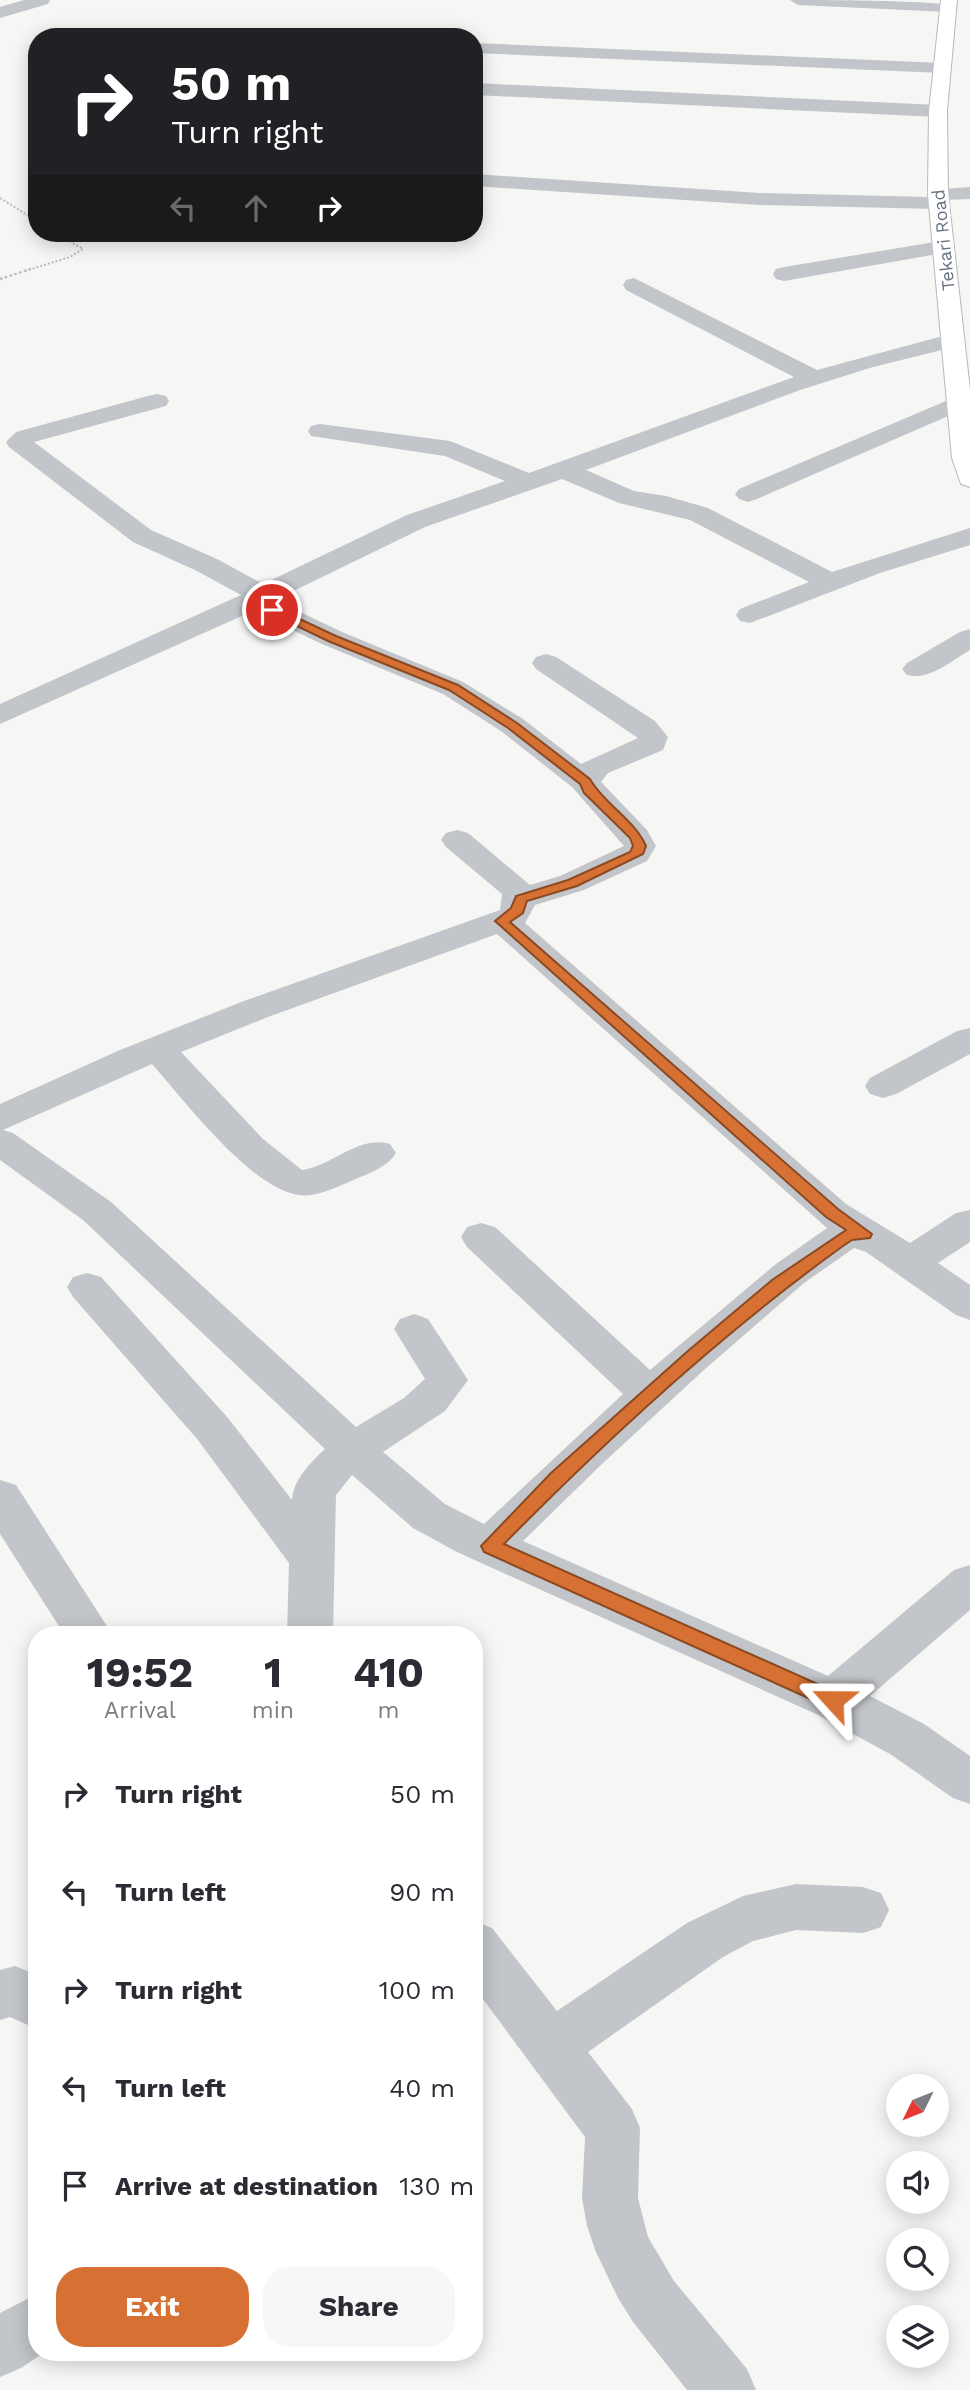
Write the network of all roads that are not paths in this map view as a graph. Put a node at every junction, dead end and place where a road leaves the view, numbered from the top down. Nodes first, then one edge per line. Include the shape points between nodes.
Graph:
1 (41, 0) edge
2 (798, 0) edge
3 (949, 4) edge
4 (0, 13) edge
5 (483, 48) edge
6 (947, 62) junction
7 (483, 89) edge
8 (939, 111) junction
9 (483, 181) edge
10 (970, 193) edge
11 (938, 198) junction
12 (941, 247) junction
13 (784, 274) dead end
14 (634, 285) dead end
15 (954, 340) junction
16 (815, 378) junction
17 (157, 401) dead end
18 (960, 402) junction
19 (320, 431) dead end
20 (9, 437) edge
21 (564, 470) junction
22 (969, 473) edge
23 (528, 482) junction
24 (748, 494) dead end
25 (970, 536) edge
26 (832, 583) junction
27 (257, 598) junction
28 (750, 615) dead end
29 (970, 638) edge
30 (546, 663) dead end
31 (917, 669) dead end
32 (0, 715) edge
33 (585, 782) junction
34 (457, 840) dead end
35 (511, 910) junction
36 (970, 1039) edge
37 (158, 1048) junction
38 (883, 1086) dead end
39 (0, 1119) edge
40 (0, 1142) edge
41 (377, 1153) dead end
42 (970, 1223) edge
43 (864, 1234) junction
44 (481, 1237) dead end
45 (910, 1262) junction
46 (87, 1287) dead end
47 (970, 1305) edge
48 (414, 1329) dead end
49 (651, 1396) junction
50 (354, 1449) junction
51 (0, 1497) edge
52 (490, 1546) junction
53 (310, 1557) junction
54 (970, 1583) edge
55 (84, 1626) edge
56 (310, 1626) edge
57 (833, 1700) junction
58 (970, 1783) edge
59 (863, 1910) dead end
60 (483, 1957) edge
61 (0, 1995) edge
62 (28, 1999) edge
63 (550, 2047) junction
64 (28, 2329) edge
65 (0, 2347) edge
66 (726, 2390) edge

1 - 4 street
2 - 3 street
3 - 6 highway, Tekari Road
5 - 6 street
6 - 8 highway, Tekari Road
7 - 8 street
8 - 11 highway, Tekari Road
9 - 11 street via 760,199
10 - 11 street
11 - 12 highway, Tekari Road
12 - 13 street
12 - 15 highway, Tekari Road
14 - 16 street
15 - 16 street
15 - 18 highway, Tekari Road
16 - 21 street
17 - 20 street via 25,437
18 - 22 highway, Tekari Road
18 - 24 street
19 - 23 street via 450,449
20 - 27 street via 142,536 207,565
21 - 23 street
21 - 26 street via 628,498 699,514
23 - 27 street via 416,521
25 - 26 street
26 - 28 street
27 - 32 street
27 - 33 street via 332,638 453,688 512,725
29 - 31 street
30 - 33 street via 653,737 652,744 638,752 597,766
33 - 35 street via 636,837 636,854
34 - 35 street via 511,883
35 - 37 street
35 - 43 street via 832,1213
36 - 38 street
37 - 39 street
37 - 41 street via 285,1178 299,1183 312,1180
40 - 50 street via 97,1211
42 - 45 street
43 - 45 street
43 - 49 street via 849,1234 813,1257
44 - 49 street
45 - 47 street
46 - 53 street via 213,1429
48 - 50 street via 443,1370 447,1380 442,1390
49 - 52 street via 557,1478
50 - 52 street via 429,1516
50 - 53 street via 314,1492
51 - 55 street
52 - 57 street
53 - 56 street
54 - 57 street
57 - 58 street via 907,1739
59 - 63 street via 796,1907 743,1920 705,1940
60 - 63 street
61 - 62 street via 15,1991
63 - 66 street via 612,2127 610,2196 616,2230 631,2266 661,2311
64 - 65 street

